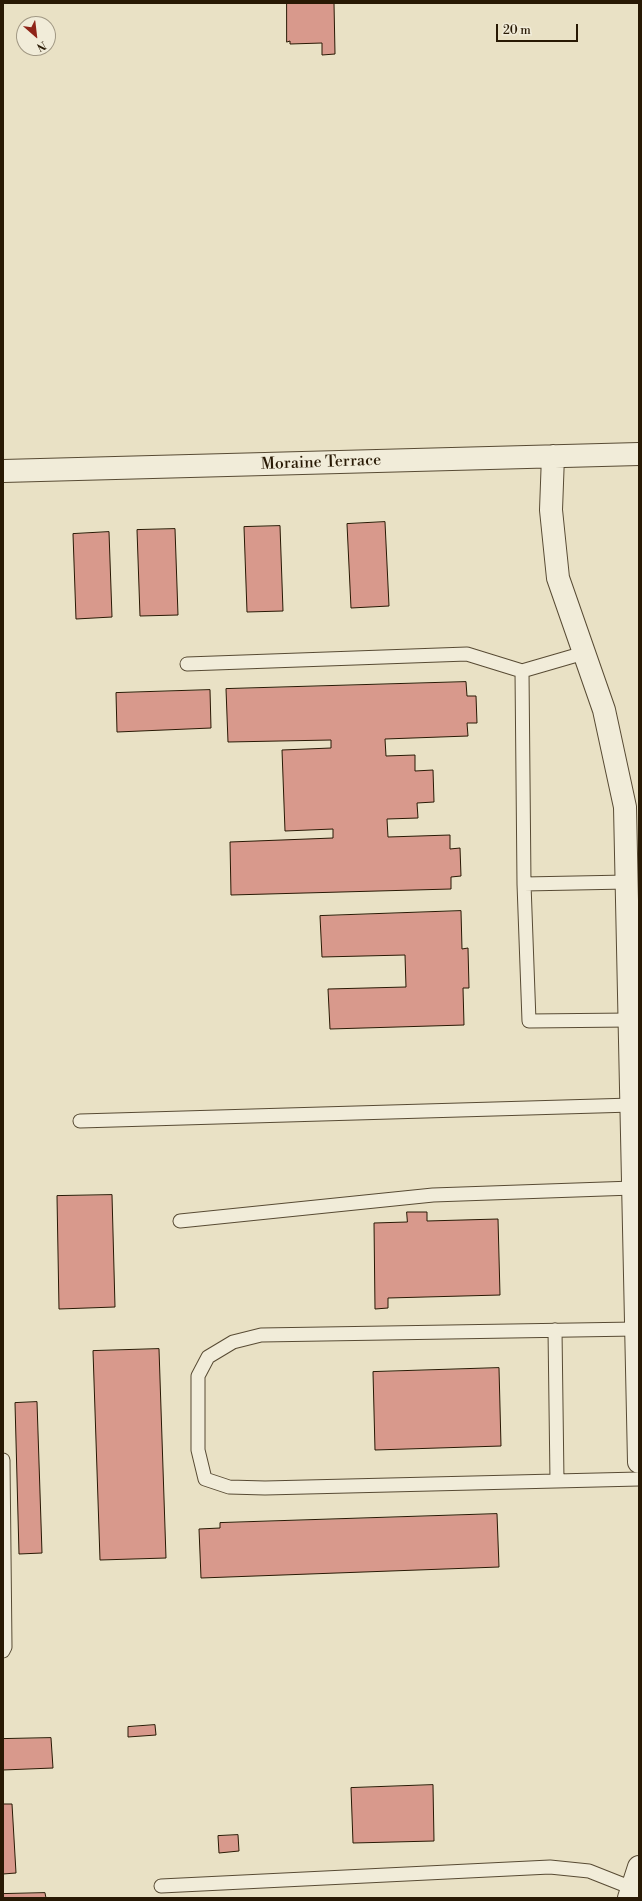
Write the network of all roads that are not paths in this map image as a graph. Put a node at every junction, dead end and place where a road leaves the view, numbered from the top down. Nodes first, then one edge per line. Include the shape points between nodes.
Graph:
1 (639, 454) edge
2 (553, 456) junction
3 (3, 471) edge
4 (584, 653) junction
5 (187, 664) dead end
6 (522, 671) junction
7 (627, 882) junction
8 (524, 884) junction
9 (630, 1020) junction
10 (632, 1105) junction
11 (80, 1121) dead end
12 (634, 1188) junction
13 (180, 1221) dead end
14 (636, 1329) junction
15 (555, 1330) junction
16 (3, 1460) edge
17 (639, 1462) edge
18 (639, 1479) edge
19 (557, 1481) junction
20 (3, 1651) edge
21 (639, 1867) edge
22 (161, 1886) dead end
23 (631, 1893) edge

1 - 2 street, Moraine Terrace
2 - 3 street, Moraine Terrace
2 - 4 street via 551,510 558,578
4 - 6 lane
4 - 7 street via 604,710 625,807
5 - 6 lane via 467,654
6 - 8 lane
7 - 8 lane
7 - 9 street
8 - 9 lane via 529,1021
9 - 10 street
10 - 11 lane
10 - 12 street
12 - 13 lane via 432,1195
12 - 14 street
14 - 15 lane
14 - 17 street
15 - 19 lane
15 - 19 lane via 261,1335 233,1342 208,1357 198,1376 198,1450 205,1480 229,1487
16 - 20 lane
18 - 19 lane
21 - 23 street
22 - 23 lane via 550,1867 589,1871

